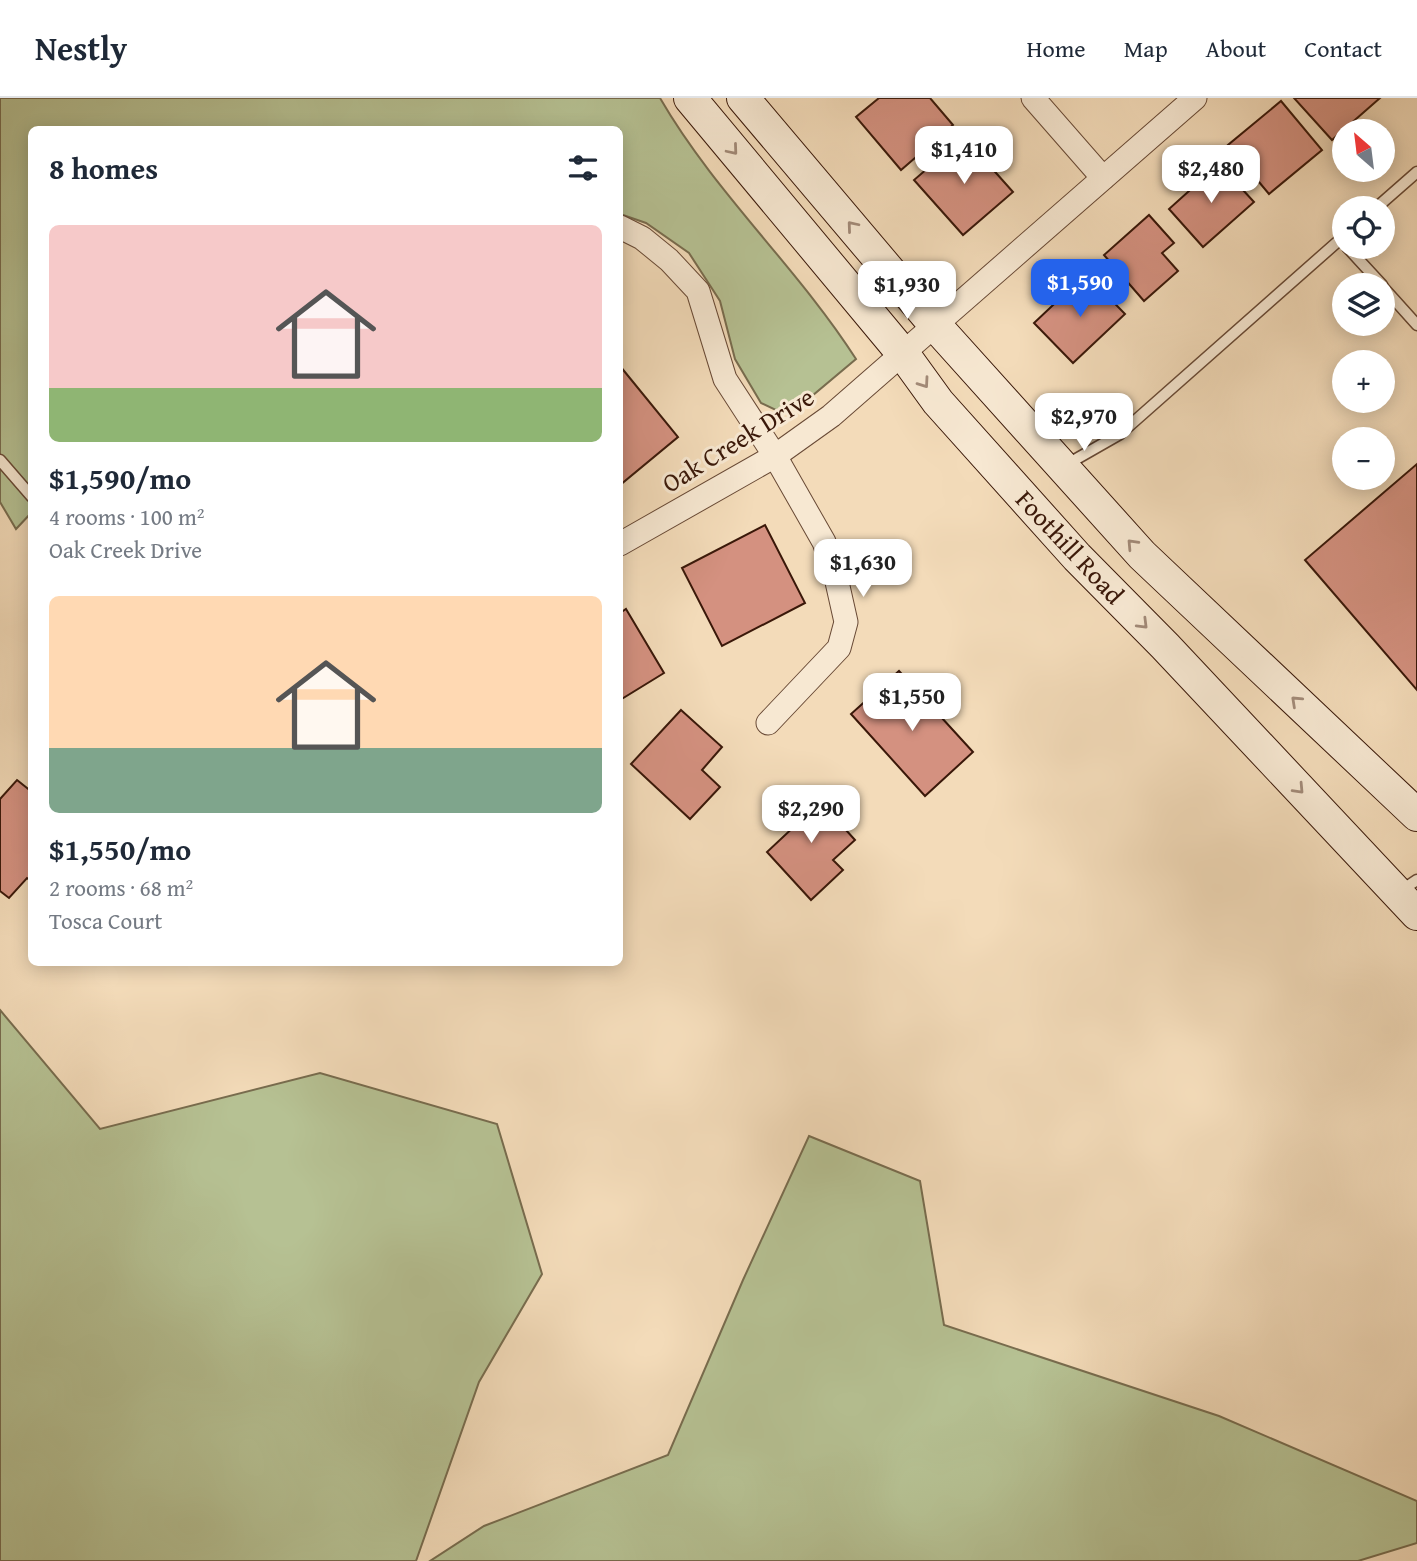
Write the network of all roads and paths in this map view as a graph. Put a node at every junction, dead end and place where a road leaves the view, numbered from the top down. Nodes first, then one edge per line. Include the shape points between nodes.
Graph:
1 (690, 98) edge
2 (743, 98) edge
3 (1033, 98) edge
4 (1195, 98) edge
5 (1417, 172) edge
6 (1103, 178) junction
7 (1390, 196) edge
8 (623, 228) edge
9 (1332, 251) edge
10 (1359, 259) edge
11 (1371, 273) edge
12 (1395, 300) edge
13 (935, 325) junction
14 (1417, 325) edge
15 (904, 355) junction
16 (775, 456) junction
17 (0, 460) edge
18 (1062, 467) junction
19 (28, 492) edge
20 (623, 542) edge
21 (768, 723) dead end
22 (1417, 815) edge
23 (1410, 896) edge

1 -> 15 main road, Foothill Road
13 -> 2 main road, Foothill Road
3 - 6 street
4 - 6 street, Oak Creek Drive
5 - 7 lane
6 - 13 street, Oak Creek Drive
8 - 16 street via 669,260 698,291 726,379
9 - 18 lane via 1120,435
10 - 11 lane
12 - 14 lane
13 - 15 street, Oak Creek Drive
13 - 18 main road, Foothill Road
15 - 16 street, Oak Creek Drive
15 -> 23 main road, Foothill Road via 938,402 1077,557
16 - 20 street, Oak Creek Drive
16 - 21 street via 824,542 846,622 839,648
17 - 19 lane
22 -> 18 main road, Foothill Road via 1142,555

